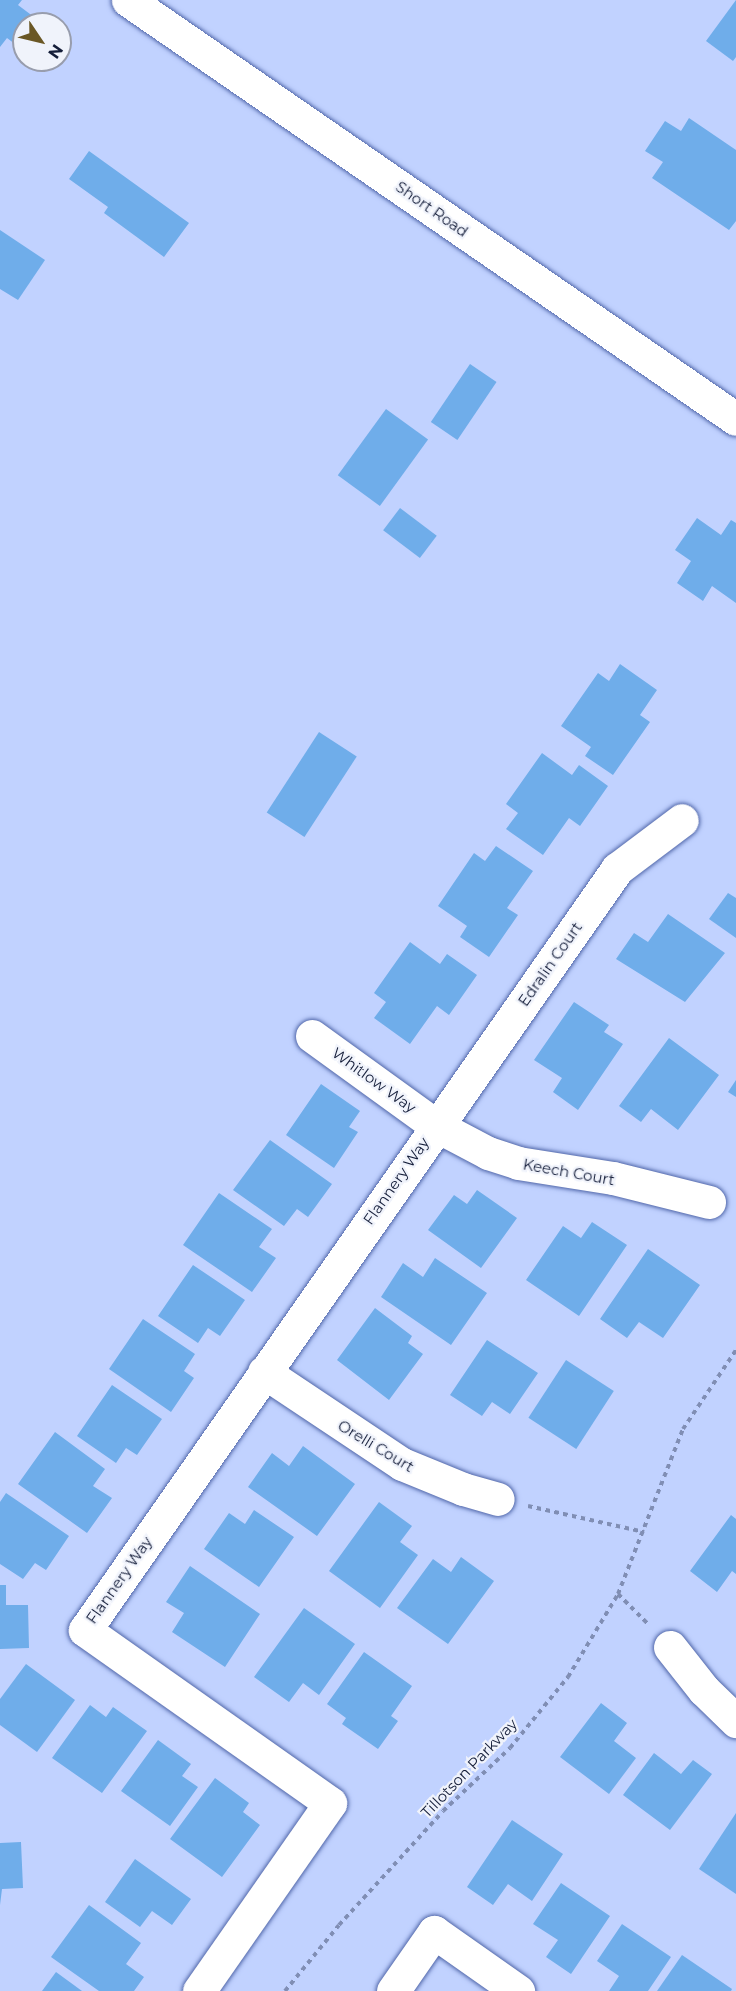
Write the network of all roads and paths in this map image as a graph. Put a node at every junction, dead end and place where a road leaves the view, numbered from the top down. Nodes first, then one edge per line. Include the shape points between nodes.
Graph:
1 (128, 0) edge
2 (736, 419) edge
3 (682, 820) dead end
4 (312, 1036) dead end
5 (435, 1125) junction
6 (709, 1202) dead end
7 (736, 1350) edge
8 (264, 1372) junction
9 (498, 1499) joint
10 (644, 1532) junction
11 (618, 1594) junction
12 (670, 1647) joint
13 (736, 1721) edge
14 (199, 1991) edge
15 (285, 1991) edge
16 (393, 1991) edge
17 (518, 1991) edge

1 - 2 street, Short Road
3 - 5 street, Edralin Court via 617,869
4 - 5 street, Whitlow Way
5 - 6 street, Keech Court via 488,1153 518,1163 613,1178
5 - 8 street, Flannery Way
7 - 10 path, Tillotson Parkway via 683,1429
8 - 9 street, Orelli Court via 402,1464 464,1490
8 - 14 street, Flannery Way via 85,1630 330,1803
9 - 10 path
10 - 11 path, Tillotson Parkway
11 - 12 path
11 - 15 path, Tillotson Parkway via 568,1677 510,1748 435,1820
12 - 13 street via 704,1690
16 - 17 street via 434,1932

